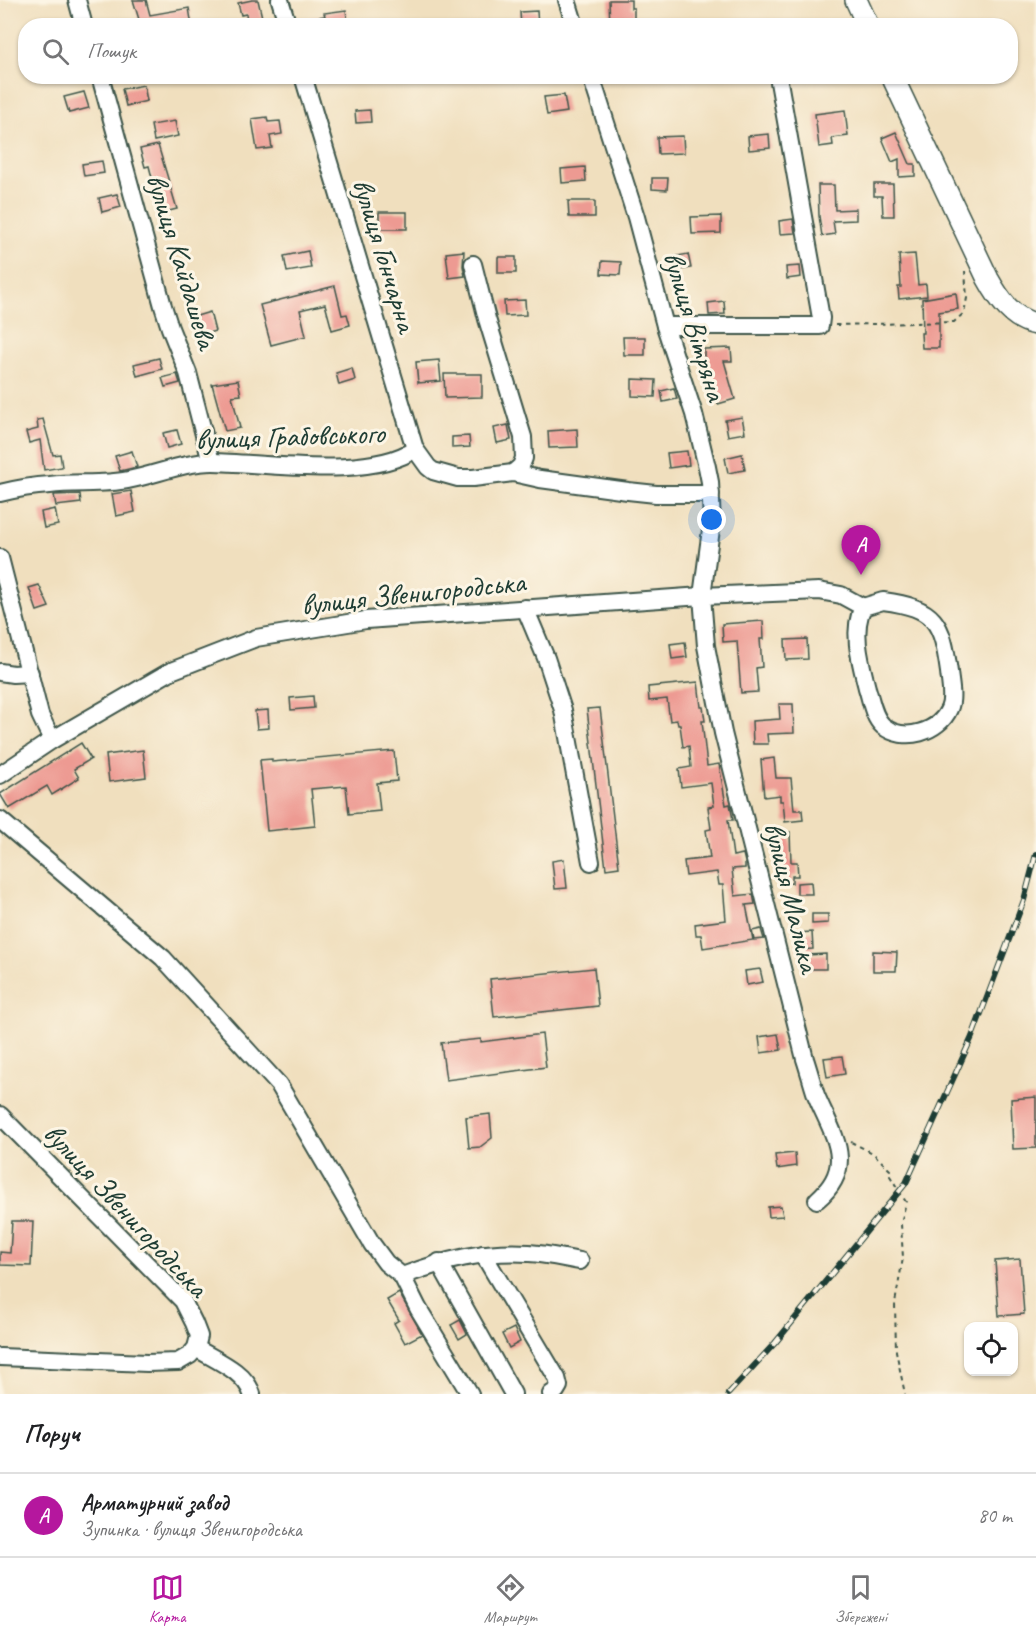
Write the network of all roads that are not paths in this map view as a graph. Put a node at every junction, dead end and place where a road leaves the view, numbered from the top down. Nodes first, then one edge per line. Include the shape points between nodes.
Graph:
1 (77, 0) edge
2 (280, 0) edge
3 (567, 0) edge
4 (856, 0) edge
5 (82, 18) edge
6 (286, 18) edge
7 (573, 18) edge
8 (864, 18) edge
9 (102, 84) edge
10 (305, 84) edge
11 (594, 84) edge
12 (779, 84) edge
13 (896, 84) edge
14 (474, 264) dead end
15 (1036, 324) edge
16 (665, 326) junction
17 (415, 448) junction
18 (212, 462) junction
19 (513, 473) junction
20 (0, 493) edge
21 (711, 494) junction
22 (0, 558) edge
23 (702, 596) junction
24 (6, 606) edge
25 (525, 608) junction
26 (863, 608) junction
27 (0, 672) edge
28 (30, 673) junction
29 (52, 740) junction
30 (0, 775) edge
31 (0, 819) edge
32 (591, 862) dead end
33 (0, 1115) edge
34 (817, 1200) dead end
35 (483, 1254) junction
36 (580, 1261) dead end
37 (439, 1262) junction
38 (402, 1276) junction
39 (196, 1348) junction
40 (0, 1357) edge
41 (252, 1394) edge
42 (470, 1394) edge
43 (513, 1394) edge
44 (551, 1394) edge

1 - 5 street
2 - 6 street
3 - 7 street
4 - 8 main road
9 - 18 street, вулиця Кайдашева via 163,306 188,374
10 - 17 street, вулиця Гончарна
11 - 16 street, вулиця Вітряна via 636,217
12 - 16 street via 820,326
13 - 15 main road via 1000,300 1020,318
14 - 19 street via 523,437 524,459
16 - 21 street, вулиця Вітряна via 694,414
17 - 18 street, вулиця Грабовського via 389,462 351,466
17 - 19 street, вулиця Грабовського via 428,467 448,476 473,478
18 - 20 street, вулиця Грабовського via 112,482 49,485
19 - 21 street, вулиця Грабовського via 637,492
21 - 23 street, вулиця Вітряна via 712,522
22 - 24 street
23 - 25 street, вулиця Звенигородська
23 - 26 street, вулиця Звенигородська via 819,591 841,595
23 - 34 street, вулиця Малика via 706,646 723,733 805,1059 840,1155 838,1171
24 - 28 street
25 - 29 street, вулиця Звенигородська via 366,620 256,639 171,671
25 - 32 street via 563,710
26 - 26 street via 857,624 862,667 873,709 882,725 896,733 915,735 930,729 942,721 950,707 948,665 939,627 927,614 906,604 883,601
27 - 28 street
28 - 29 street via 40,715
29 - 30 street, вулиця Звенигородська
31 - 38 street via 163,958 279,1085 372,1244
33 - 39 street, вулиця Звенигородська via 183,1301 199,1336
35 - 36 street via 531,1253
35 - 37 street
35 - 44 street via 557,1378 559,1386
37 - 38 street
37 - 43 street
38 - 42 street
39 - 40 street via 178,1362 165,1363
39 - 41 street via 242,1376

